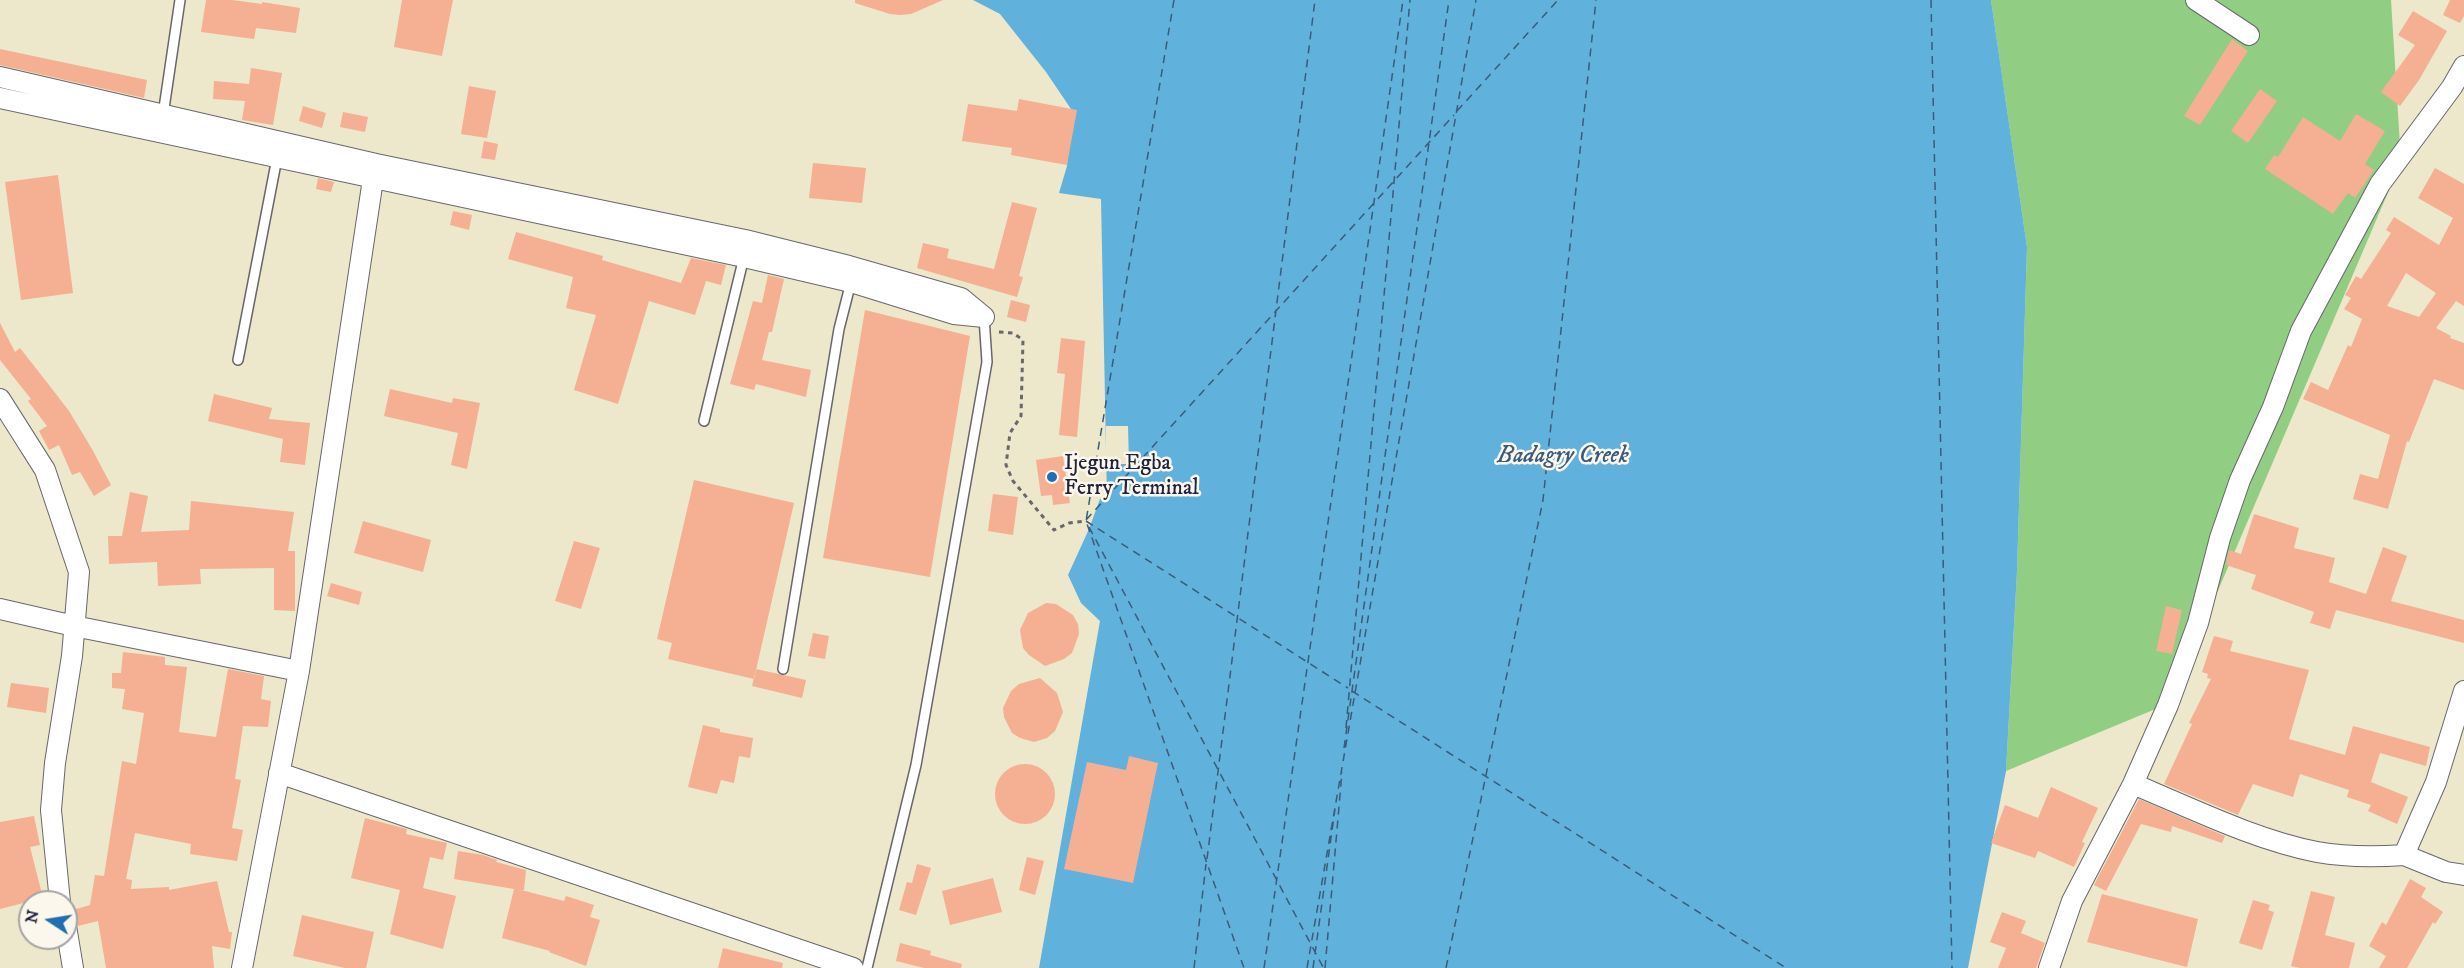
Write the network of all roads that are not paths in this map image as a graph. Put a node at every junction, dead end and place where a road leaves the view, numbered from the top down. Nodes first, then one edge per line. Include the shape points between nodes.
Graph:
1 (180, 0) edge
2 (2196, 0) edge
3 (2249, 35) dead end
4 (2464, 66) edge
5 (0, 77) edge
6 (0, 98) edge
7 (163, 115) junction
8 (277, 158) junction
9 (374, 171) junction
10 (744, 256) junction
11 (851, 282) junction
12 (985, 324) junction
13 (238, 360) dead end
14 (0, 399) edge
15 (704, 421) dead end
16 (0, 609) edge
17 (75, 626) junction
18 (783, 669) dead end
19 (299, 671) junction
20 (2464, 691) edge
21 (279, 773) junction
22 (2133, 784) junction
23 (2404, 855) junction
24 (2464, 875) edge
25 (59, 890) edge
26 (70, 950) edge
27 (73, 968) edge
28 (242, 968) edge
29 (853, 968) edge
30 (867, 968) edge
31 (2049, 968) edge

1 - 7 lane
2 - 3 street
4 - 22 street via 2380,184 2301,331 2240,480 2198,622 2168,705
5 - 7 street
6 - 8 street
7 - 9 street
8 - 9 street
8 - 13 lane
9 - 10 street
9 - 12 street via 745,240 849,266 961,298
9 - 19 street
10 - 11 street
10 - 15 lane
11 - 12 street
11 - 18 lane via 839,329
12 - 30 lane via 987,362 916,765
14 - 17 street via 45,470 79,572
16 - 17 street
17 - 19 street
17 - 25 street via 51,810
19 - 21 street
20 - 23 street via 2436,782
21 - 28 street
21 - 29 street
22 - 23 street via 2254,833 2318,852
22 - 31 street via 2072,901
23 - 24 street
26 - 27 street

